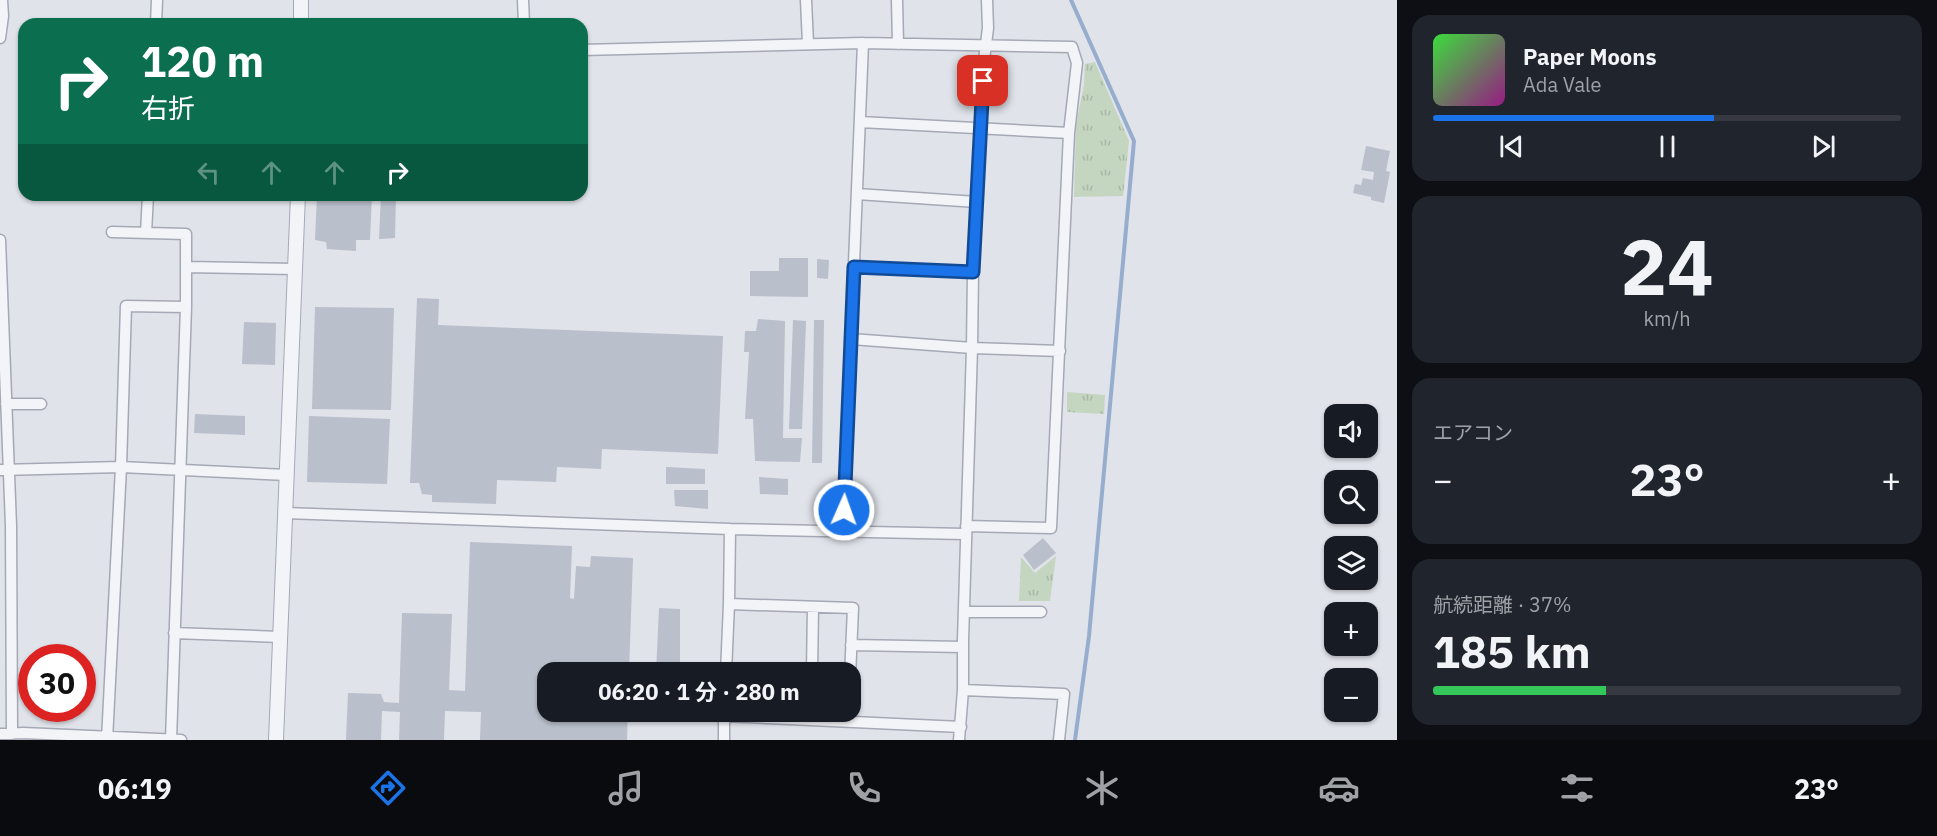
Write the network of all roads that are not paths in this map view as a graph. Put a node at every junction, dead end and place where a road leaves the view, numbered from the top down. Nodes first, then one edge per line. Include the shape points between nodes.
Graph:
1 (2, 0) edge
2 (158, 0) edge
3 (301, 0) edge
4 (524, 0) edge
5 (806, 0) edge
6 (897, 0) edge
7 (987, 0) edge
8 (156, 18) edge
9 (301, 18) edge
10 (524, 18) edge
11 (0, 38) edge
12 (863, 43) junction
13 (808, 44) junction
14 (898, 44) junction
15 (985, 45) junction
16 (588, 50) edge
17 (860, 122) junction
18 (981, 129) junction
19 (1069, 133) junction
20 (857, 194) junction
21 (148, 201) edge
22 (298, 201) edge
23 (977, 202) junction
24 (112, 232) dead end
25 (146, 233) junction
26 (0, 240) edge
27 (186, 267) junction
28 (854, 267) junction
29 (295, 269) junction
30 (973, 272) junction
31 (186, 307) junction
32 (851, 339) junction
33 (972, 348) junction
34 (1060, 351) junction
35 (2, 368) edge
36 (6, 404) junction
37 (41, 404) dead end
38 (121, 468) junction
39 (180, 470) junction
40 (5, 471) edge
41 (287, 476) junction
42 (285, 513) junction
43 (730, 529) junction
44 (965, 530) junction
45 (843, 532) junction
46 (729, 604) junction
47 (813, 606) junction
48 (964, 612) junction
49 (1041, 612) dead end
50 (174, 633) junction
51 (280, 637) junction
52 (851, 645) junction
53 (963, 647) junction
54 (726, 662) edge
55 (812, 662) edge
56 (850, 662) edge
57 (963, 690) junction
58 (861, 717) edge
59 (724, 722) edge
60 (961, 727) junction
61 (6, 734) edge
62 (107, 738) edge
63 (171, 740) edge
64 (181, 740) edge
65 (276, 740) edge
66 (724, 740) edge
67 (959, 740) edge
68 (1059, 740) edge

1 - 11 street
2 - 8 street
3 - 9 street
4 - 10 street
5 - 13 street
6 - 14 street
7 - 15 street
12 - 13 street
12 - 14 street
12 - 17 street
13 - 16 street
14 - 15 street
15 - 18 street
15 - 19 street via 1072,47 1077,63
17 - 18 street
17 - 20 street
18 - 19 street
18 - 23 street
19 - 34 street
20 - 23 street
20 - 28 street
21 - 25 street
22 - 29 street
23 - 30 street
24 - 25 street
25 - 27 street via 186,234
26 - 35 street
27 - 29 street
27 - 31 street
28 - 30 street
28 - 32 street
29 - 41 street
30 - 33 street
31 - 38 street via 126,306
31 - 39 street
32 - 33 street
32 - 45 street
33 - 34 street
33 - 44 street
34 - 44 street via 1051,528
35 - 36 street
36 - 37 street
36 - 40 street
38 - 39 street
38 - 40 street
38 - 62 street
39 - 41 street
39 - 50 street
40 - 61 street
41 - 42 street
42 - 43 street
42 - 51 street
43 - 45 street
43 - 46 street
44 - 45 street
44 - 48 street
46 - 47 street
46 - 54 street
47 - 52 street via 853,608
47 - 55 street
48 - 49 street
48 - 53 street
50 - 51 street
50 - 63 street
51 - 65 street
52 - 53 street
52 - 56 street
53 - 57 street
57 - 60 street
57 - 68 street via 1064,694
58 - 60 street
59 - 66 street
60 - 67 street
61 - 62 street
62 - 63 street
63 - 64 street

